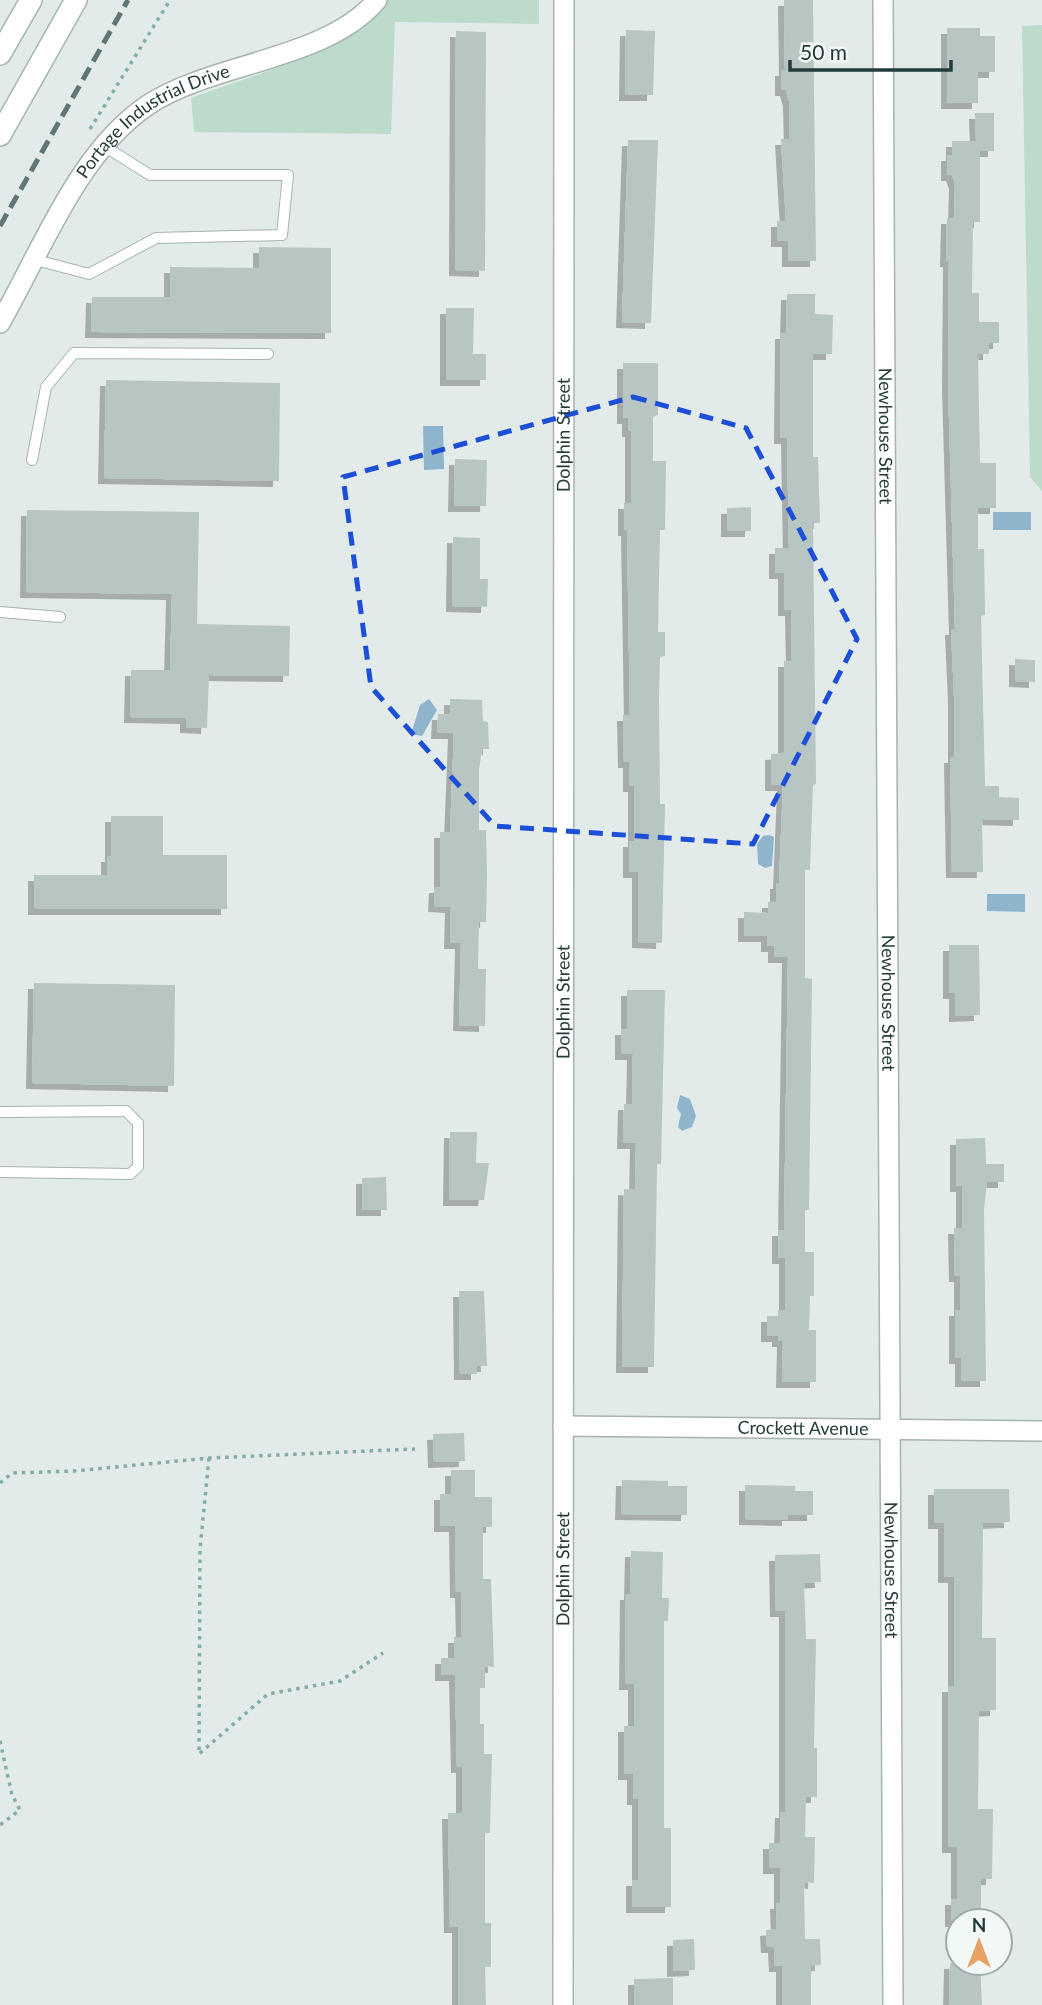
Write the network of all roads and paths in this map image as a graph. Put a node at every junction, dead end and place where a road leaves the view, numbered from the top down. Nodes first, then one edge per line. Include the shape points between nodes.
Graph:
1 (31, 0) edge
2 (76, 0) edge
3 (377, 0) edge
4 (564, 0) edge
5 (883, 0) edge
6 (0, 54) edge
7 (0, 135) edge
8 (104, 146) junction
9 (36, 260) junction
10 (0, 323) edge
11 (268, 354) dead end
12 (32, 460) dead end
13 (0, 612) edge
14 (60, 617) dead end
15 (0, 1112) edge
16 (0, 1172) edge
17 (563, 1426) junction
18 (890, 1430) junction
19 (1042, 1430) edge
20 (415, 1449) dead end
21 (209, 1458) junction
22 (0, 1483) edge
23 (383, 1653) dead end
24 (0, 1741) edge
25 (0, 1825) edge
26 (563, 2005) edge
27 (893, 2005) edge

1 - 6 main road
2 - 7 main road
3 - 8 street, Portage Industrial Drive via 341,31 149,104
4 - 17 street, Dolphin Street
5 - 18 street, Newhouse Street
8 - 9 street, Portage Industrial Drive via 82,174
8 - 9 lane via 150,176 288,176 282,235 156,238 89,274
9 - 10 street, Portage Industrial Drive
11 - 12 lane via 74,353 46,387
13 - 14 lane
15 - 16 lane via 126,1111 138,1123 138,1167 130,1174
17 - 18 street, Crockett Avenue
17 - 26 street, Dolphin Street
18 - 19 street, Crockett Avenue
18 - 27 street, Newhouse Street
20 - 21 path
21 - 22 path via 12,1473
21 - 23 path via 200,1549 199,1754 268,1694 340,1681
24 - 25 path via 12,1795 20,1810

